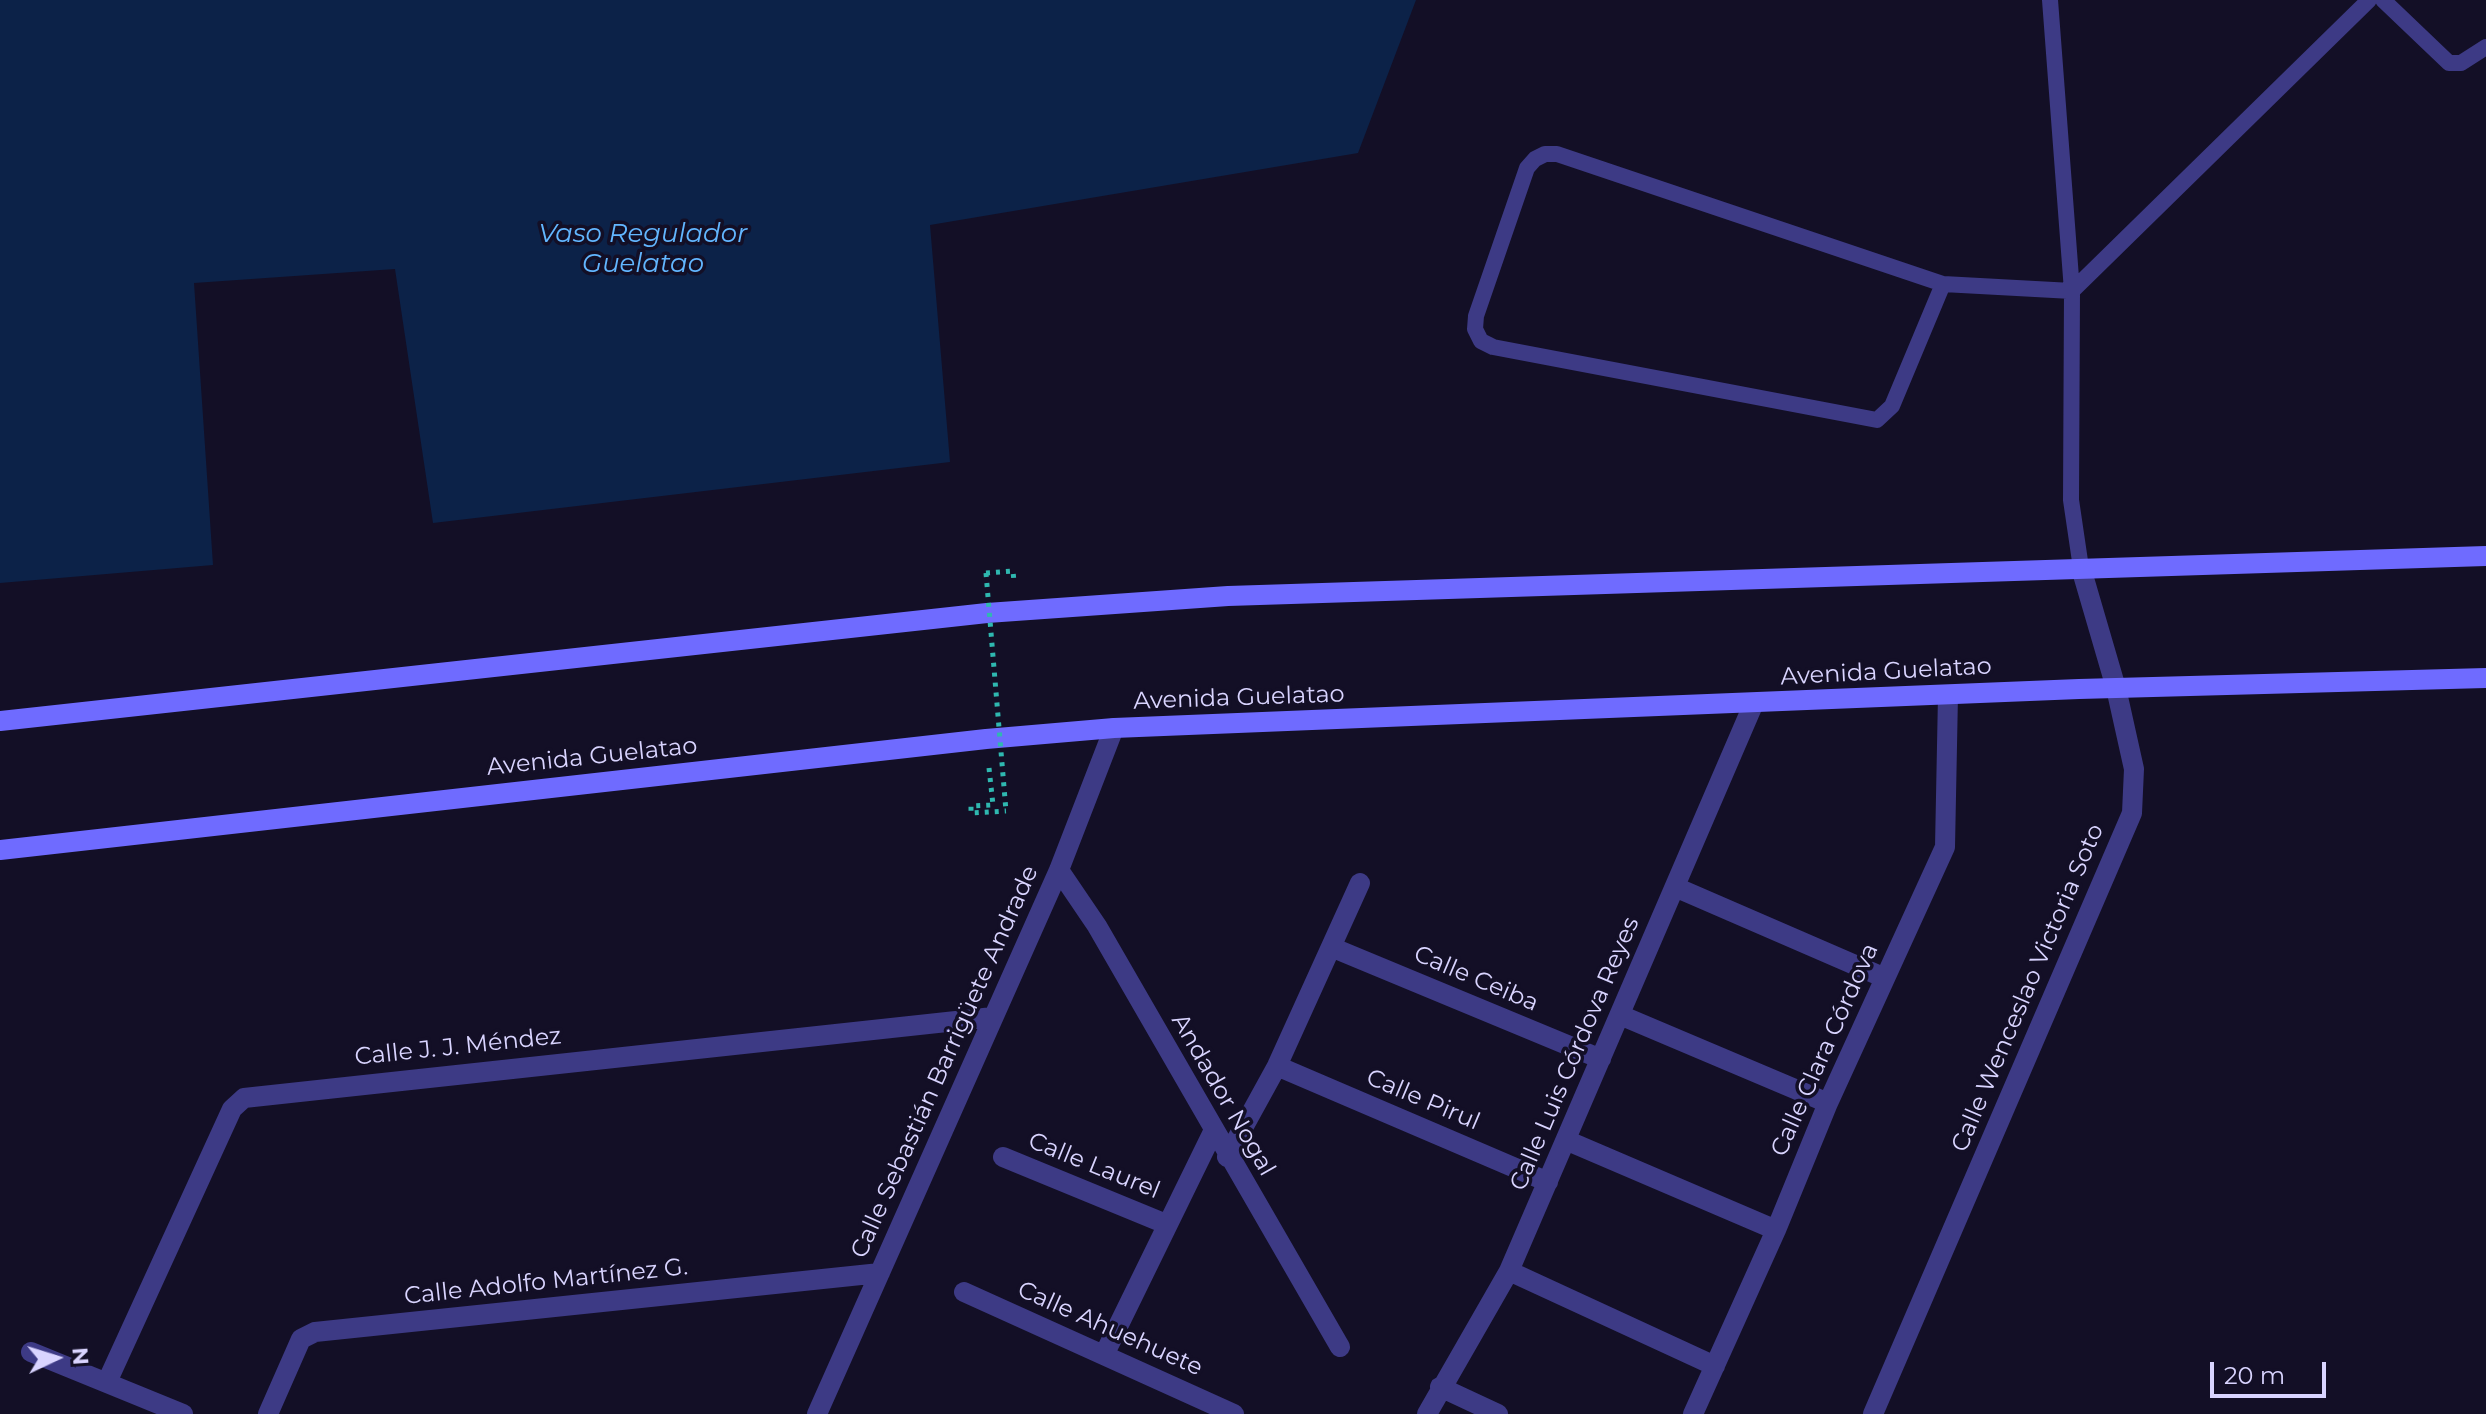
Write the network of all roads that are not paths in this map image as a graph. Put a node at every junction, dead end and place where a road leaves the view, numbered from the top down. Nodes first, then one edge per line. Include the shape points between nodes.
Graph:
1 (2050, 0) edge
2 (2369, 0) edge
3 (2383, 0) edge
4 (2486, 47) edge
5 (1943, 284) junction
6 (2072, 291) junction
7 (2486, 556) edge
8 (2081, 568) junction
9 (2486, 678) edge
10 (2116, 688) junction
11 (1948, 695) junction
12 (1753, 705) junction
13 (0, 721) edge
14 (1114, 728) junction
15 (0, 850) edge
16 (1059, 870) junction
17 (1360, 883) dead end
18 (1675, 887) junction
19 (1331, 947) junction
20 (1885, 978) junction
21 (1620, 1015) junction
22 (993, 1017) junction
23 (1601, 1059) junction
24 (1277, 1066) junction
25 (1828, 1103) junction
26 (1213, 1132) junction
27 (1568, 1141) junction
28 (1003, 1157) dead end
29 (1227, 1157) junction
30 (1548, 1182) junction
31 (1166, 1224) junction
32 (1776, 1230) junction
33 (1509, 1271) junction
34 (880, 1273) junction
35 (964, 1292) dead end
36 (1340, 1347) dead end
37 (31, 1352) dead end
38 (1104, 1355) junction
39 (1715, 1366) junction
40 (107, 1382) junction
41 (1440, 1387) junction
42 (183, 1414) edge
43 (268, 1414) edge
44 (817, 1414) edge
45 (1234, 1414) edge
46 (1427, 1414) edge
47 (1498, 1414) edge
48 (1693, 1414) edge
49 (1873, 1414) edge

1 - 6 lane
2 - 6 lane
3 - 4 lane via 2449,63 2461,63
5 - 5 lane via 1545,154 1527,168 1475,329 1481,341 1493,347 1877,420 1892,406
5 - 6 lane
6 - 8 lane via 2071,500
7 - 8 main road
8 - 10 street, Calle Wenceslao Victoria Soto
8 - 13 main road via 1228,596 1002,612
9 - 10 main road, Avenida Guelatao
10 - 11 main road, Avenida Guelatao
10 - 49 street, Calle Wenceslao Victoria Soto via 2134,769 2132,813
11 - 12 main road, Avenida Guelatao
11 - 20 street, Calle Clara Córdova via 1946,842
12 - 14 main road, Avenida Guelatao
12 - 18 street, Calle Luis Córdova Reyes
14 - 15 main road, Avenida Guelatao
14 - 16 street, Calle Sebastián Barrigüete Andrade
16 - 22 street, Calle Sebastián Barrigüete Andrade
16 - 26 street, Andador Nogal via 1097,926
17 - 19 street
18 - 20 street
18 - 21 street, Calle Luis Córdova Reyes
19 - 23 street, Calle Ceiba
19 - 24 street
20 - 25 street, Calle Clara Córdova
21 - 23 street, Calle Luis Córdova Reyes
21 - 25 street
22 - 34 street, Calle Sebastián Barrigüete Andrade
22 - 40 street, Calle J. J. Méndez via 244,1098 232,1109
23 - 27 street, Calle Luis Córdova Reyes
24 - 29 street
24 - 30 street, Calle Pirul
25 - 32 street, Calle Clara Córdova
26 - 29 street, Andador Nogal
26 - 31 street
27 - 30 street, Calle Luis Córdova Reyes
27 - 32 street
28 - 31 street, Calle Laurel
29 - 36 street, Andador Nogal
30 - 33 street, Calle Luis Córdova Reyes
31 - 38 street
32 - 39 street, Calle Clara Córdova
33 - 39 street
33 - 41 street, Calle Luis Córdova Reyes
34 - 43 street, Calle Adolfo Martínez G. via 315,1332 301,1339
34 - 44 street, Calle Sebastián Barrigüete Andrade
35 - 38 street, Calle Ahuehuete
37 - 40 street
38 - 45 street, Calle Ahuehuete
39 - 48 street, Calle Clara Córdova
40 - 42 street
41 - 46 street, Calle Luis Córdova Reyes
41 - 47 street

